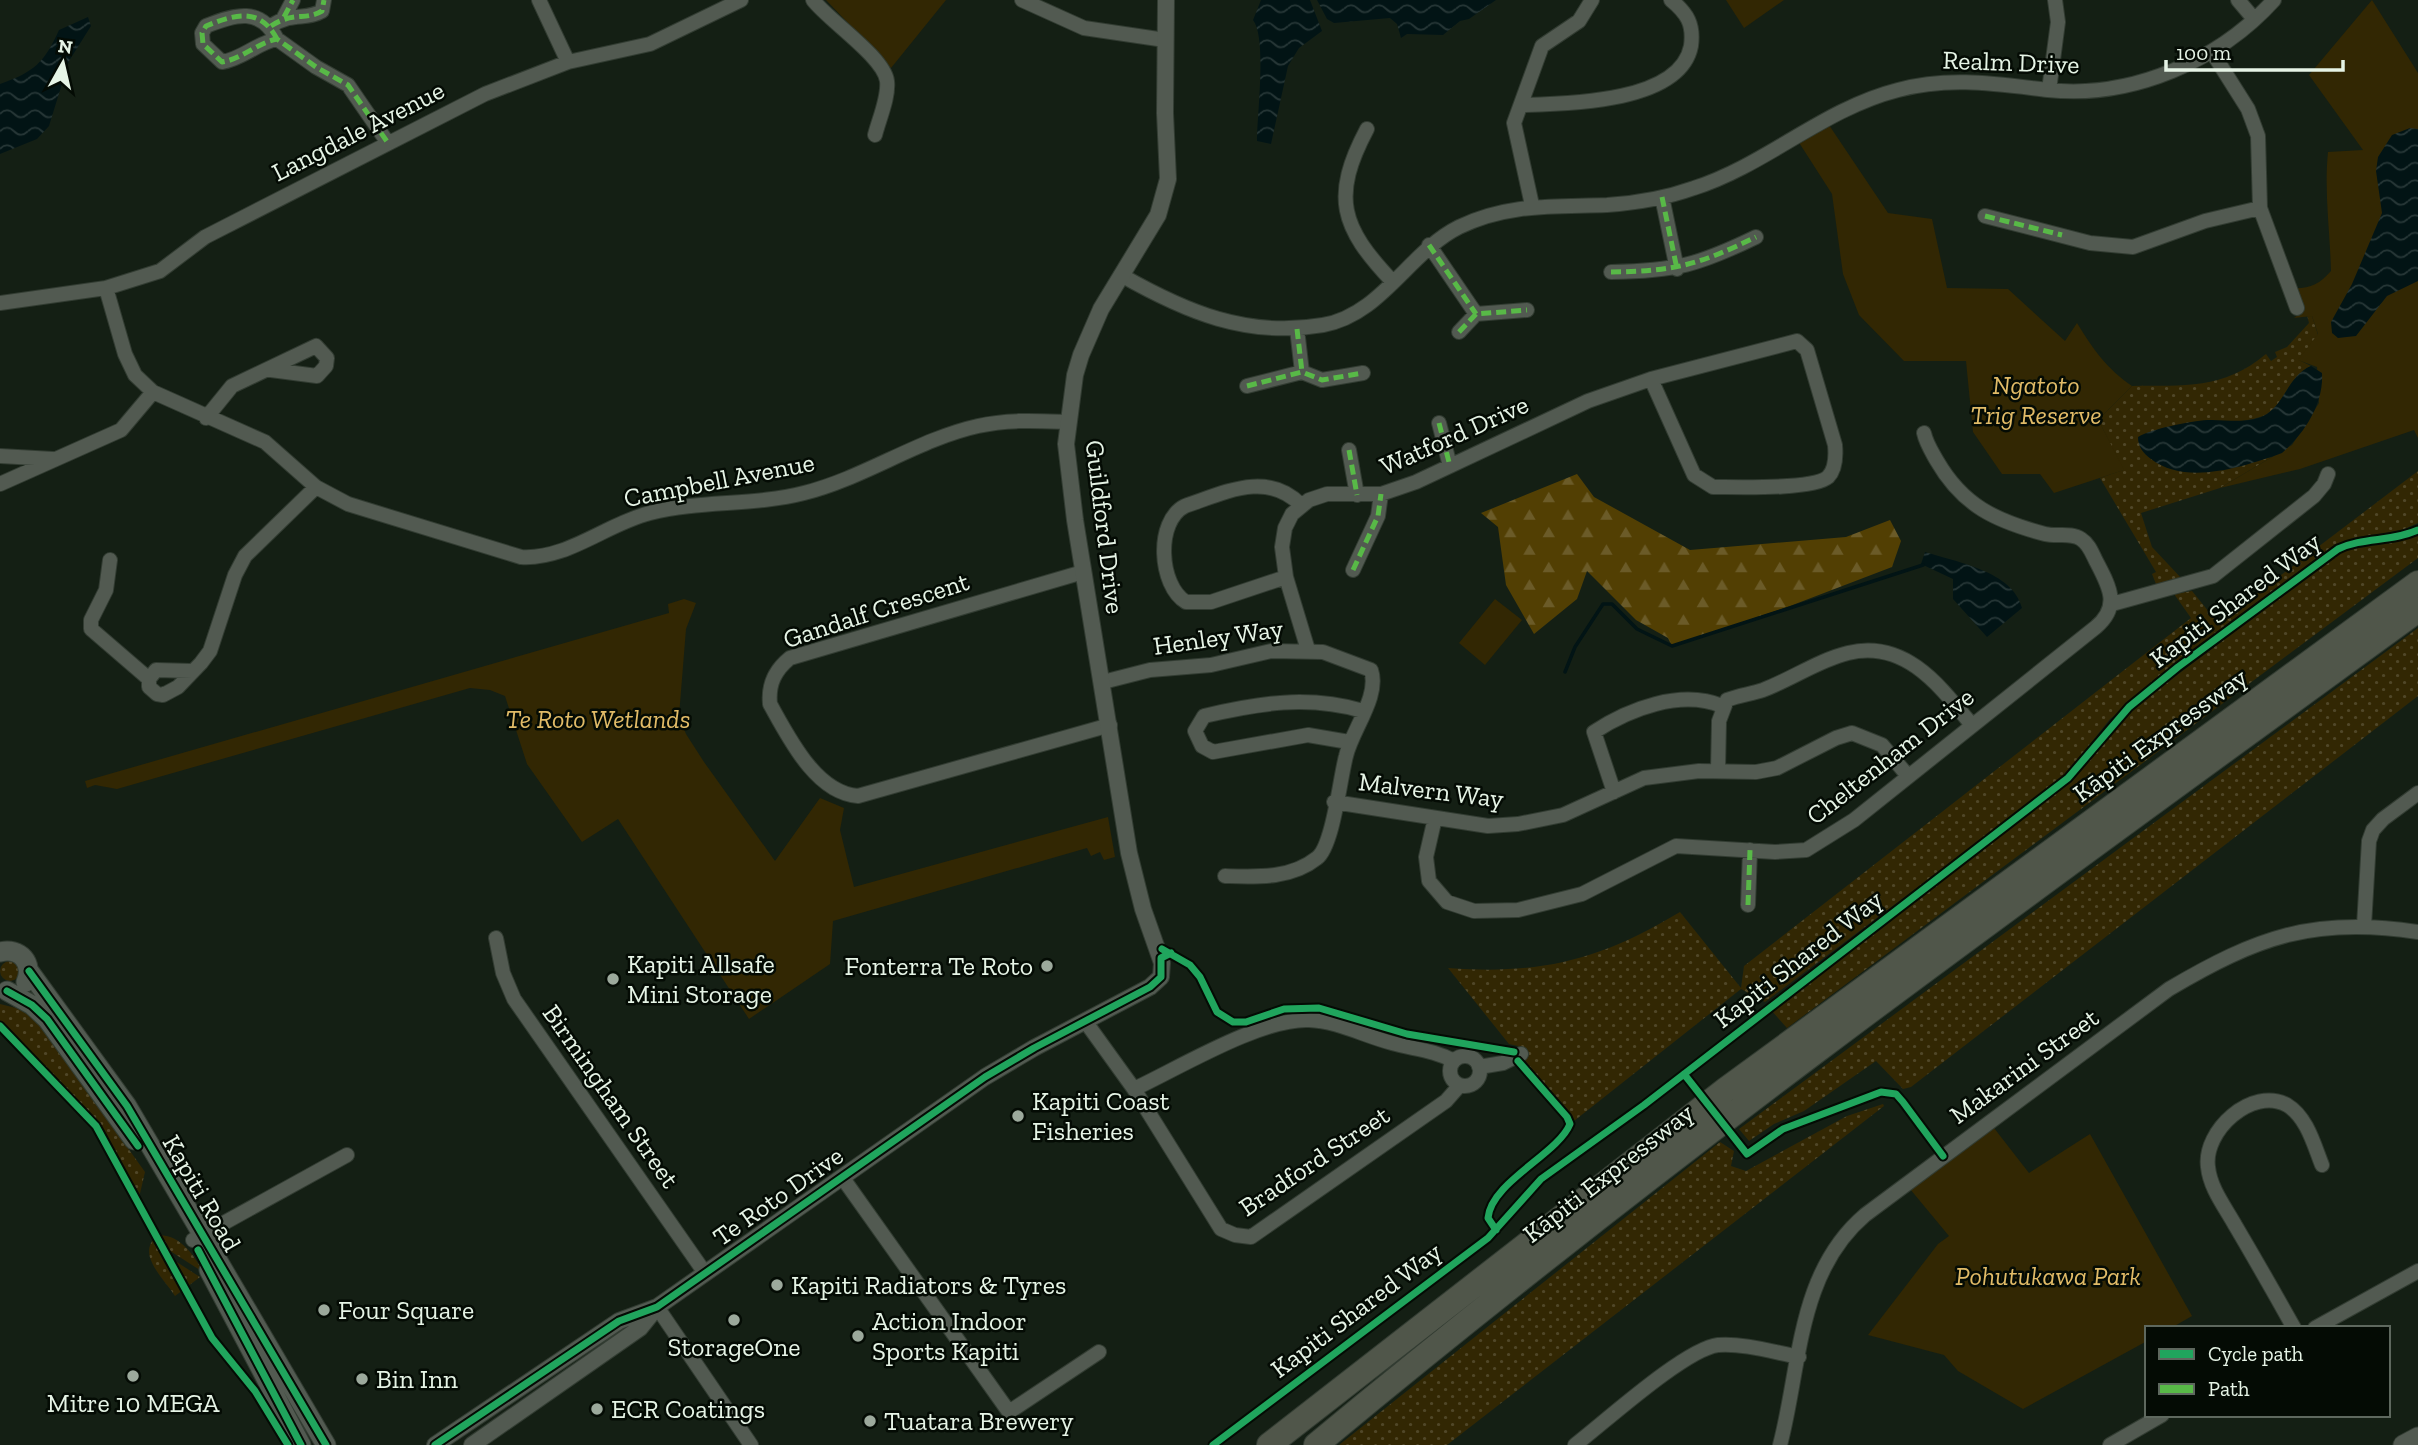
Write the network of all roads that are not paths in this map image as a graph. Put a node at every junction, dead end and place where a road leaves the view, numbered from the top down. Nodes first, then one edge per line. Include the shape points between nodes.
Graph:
1 (293, 0) edge
2 (324, 0) edge
3 (539, 0) edge
4 (741, 0) edge
5 (813, 0) edge
6 (1021, 0) edge
7 (1166, 0) edge
8 (1592, 0) edge
9 (1671, 0) edge
10 (2055, 0) edge
11 (2238, 0) edge
12 (2274, 0) edge
13 (284, 17) junction
14 (2254, 19) junction
15 (274, 33) junction
16 (1165, 40) junction
17 (2212, 52) junction
18 (568, 62) junction
19 (2049, 90) junction
20 (1522, 105) junction
21 (1367, 129) dead end
22 (875, 135) dead end
23 (388, 144) junction
24 (1662, 197) junction
25 (1532, 205) junction
26 (2260, 208) junction
27 (1984, 216) dead end
28 (1755, 237) dead end
29 (1429, 245) junction
30 (1677, 269) junction
31 (1611, 272) dead end
32 (1121, 275) junction
33 (1392, 281) junction
34 (106, 288) junction
35 (0, 303) edge
36 (2297, 308) dead end
37 (1527, 310) dead end
38 (1476, 314) junction
39 (1297, 329) junction
40 (1459, 332) dead end
41 (271, 370) dead end
42 (1302, 372) junction
43 (1363, 373) dead end
44 (1651, 379) junction
45 (1247, 386) dead end
46 (153, 393) junction
47 (206, 418) junction
48 (1069, 422) junction
49 (1439, 423) dead end
50 (1924, 432) dead end
51 (1349, 450) dead end
52 (0, 456) edge
53 (55, 459) junction
54 (1450, 466) junction
55 (2328, 474) dead end
56 (0, 484) edge
57 (316, 487) junction
58 (1381, 494) junction
59 (1357, 495) junction
60 (1301, 505) junction
61 (110, 560) dead end
62 (1353, 570) dead end
63 (1083, 572) junction
64 (1286, 577) junction
65 (2418, 583) edge
66 (2112, 604) junction
67 (2418, 610) edge
68 (1308, 650) junction
69 (192, 671) junction
70 (149, 678) junction
71 (1103, 682) junction
72 (1722, 706) junction
73 (1363, 711) junction
74 (1971, 724) junction
75 (1110, 725) junction
76 (1349, 742) junction
77 (1717, 771) junction
78 (1908, 776) junction
79 (1614, 792) junction
80 (2418, 793) edge
81 (1334, 803) junction
82 (1435, 818) junction
83 (1750, 850) junction
84 (1225, 876) dead end
85 (1748, 905) dead end
86 (2364, 926) junction
87 (2418, 932) edge
88 (496, 937) dead end
89 (0, 952) edge
90 (29, 971) junction
91 (1150, 988) joint
92 (4, 991) edge
93 (1085, 1021) junction
94 (1521, 1054) dead end
95 (1454, 1060) junction
96 (1479, 1067) junction
97 (1460, 1085) junction
98 (1134, 1089) junction
99 (127, 1106) junction
100 (128, 1132) junction
101 (347, 1155) dead end
102 (2322, 1165) dead end
103 (842, 1177) junction
104 (198, 1238) junction
105 (2418, 1271) edge
106 (705, 1273) junction
107 (657, 1307) junction
108 (2293, 1326) edge
109 (2319, 1326) edge
110 (1099, 1352) dead end
111 (1799, 1356) junction
112 (517, 1390) junction
113 (528, 1405) junction
114 (2159, 1417) edge
115 (2418, 1437) edge
116 (301, 1445) edge
117 (326, 1445) edge
118 (435, 1445) edge
119 (472, 1445) edge
120 (751, 1445) edge
121 (1268, 1445) edge
122 (1315, 1445) edge
123 (1575, 1445) edge
124 (1780, 1445) edge
125 (2110, 1445) edge
126 (2403, 1445) edge

1 - 13 street
2 - 13 street via 316,15
3 - 18 street
4 - 18 street, Langdale Avenue via 650,44
5 - 22 street via 884,71 887,89
6 - 16 street via 1084,28
7 - 16 street, Guildford Drive
8 - 20 street via 1579,21 1542,46
9 - 20 street via 1692,26 1689,52 1677,71 1656,84 1592,103
10 - 19 street via 2058,22
11 - 14 street
12 - 14 street, Realm Drive
13 - 15 street
14 - 17 street, Realm Drive
15 - 15 street via 234,60 222,62 203,44 202,33 206,26 236,16 254,17
15 - 23 street via 316,67 348,85
16 - 32 street, Guildford Drive via 1168,179 1158,215
17 - 19 street, Realm Drive via 2182,67 2120,86
17 - 26 street via 2248,109 2258,136
18 - 23 street, Langdale Avenue via 494,90
19 - 24 street, Realm Drive via 1961,81 1900,89 1840,110 1714,181
20 - 25 street via 1514,131
21 - 33 street via 1348,173 1347,217 1354,237
23 - 34 street, Langdale Avenue via 205,237 160,271
24 - 25 street, Realm Drive via 1606,205
24 - 30 street
25 - 29 street, Realm Drive via 1482,217
26 - 27 street via 2205,220 2133,247 2090,243
26 - 36 street
28 - 30 street
29 - 33 street, Realm Drive
29 - 38 street
30 - 31 street
32 - 39 street, Realm Drive via 1205,317 1259,329
32 - 48 street, Guildford Drive via 1082,355
33 - 39 street, Realm Drive via 1357,313 1328,325
34 - 35 street, Langdale Avenue
34 - 46 street, Campbell Avenue via 125,354 135,375
37 - 38 street
38 - 40 street
39 - 42 street
41 - 47 street via 232,386
42 - 43 street via 1322,380
42 - 45 street
44 - 44 street, Watford Drive via 1797,341 1807,350 1833,436 1833,469 1823,480 1802,484 1708,485 1694,475
44 - 54 street, Watford Drive via 1588,401
46 - 47 street, Campbell Avenue
46 - 53 street via 121,430
47 - 57 street, Campbell Avenue via 265,442
48 - 57 street, Campbell Avenue via 1009,421 977,426 803,494 651,512 537,558 505,554 348,504
48 - 63 street, Guildford Drive via 1067,466
49 - 54 street
50 - 66 street via 1946,477 1967,502 2047,535 2075,536 2086,543 2109,584
51 - 59 street
52 - 53 street
53 - 56 street
54 - 58 street, Watford Drive
55 - 66 street via 2315,496 2213,576
57 - 69 street via 245,556 209,651
58 - 59 street, Watford Drive
58 - 62 street via 1378,516
59 - 60 street, Watford Drive via 1317,496
60 - 64 street via 1284,528
60 - 64 street via 1286,492 1252,485 1176,510 1167,528 1166,558 1173,589 1186,602 1203,604
61 - 70 street via 106,590 91,629
63 - 71 street, Guildford Drive
63 - 75 street, Gandalf Crescent via 790,657 775,673 770,704 820,781 858,796
64 - 68 street
65 - 121 highway, Kāpiti Expressway via 1746,1074
66 - 74 street, Cheltenham Drive via 2096,627
67 - 122 highway, Kāpiti Expressway via 1740,1109 1472,1315
68 - 71 street, Henley Way via 1253,653 1211,665 1150,670
68 - 73 street, Henley Way via 1371,670
69 - 70 street via 156,670
69 - 70 street via 163,695 152,690
71 - 75 street, Guildford Drive
72 - 74 street via 1727,700 1761,691 1833,659 1858,652 1886,654 1918,666
72 - 77 street
72 - 79 street via 1704,700 1639,708 1594,732
73 - 76 street
73 - 76 street via 1309,701 1268,702 1204,716 1195,731 1202,746 1213,752 1308,735
74 - 78 street, Cheltenham Drive
75 - 91 street, Guildford Drive via 1129,853 1162,963 1161,977
76 - 81 street
77 - 78 street, Malvern Way via 1777,768 1853,733 1882,745
77 - 79 street, Malvern Way via 1644,778
78 - 83 street, Cheltenham Drive via 1831,837 1806,850
79 - 82 street, Malvern Way via 1563,815 1518,824 1488,827
80 - 86 street via 2373,830
81 - 82 street, Malvern Way
81 - 84 street via 1329,840 1320,856 1295,872
82 - 83 street, Cheltenham Drive via 1426,857 1429,881 1447,902 1474,912 1518,910 1582,894 1676,846
83 - 85 street
86 - 87 street, Makarini Street
86 - 111 street, Makarini Street via 2286,934 2213,963 2169,989 1865,1215 1841,1239 1821,1270 1809,1300
88 - 106 street, Birmingham Street via 514,999
89 - 90 main road, Kapiti Road via 20,954
90 - 92 main road via 23,986
90 - 99 main road, Kapiti Road
91 - 93 street, Te Roto Drive
92 - 100 main road, Kapiti Road via 32,1005 47,1019
93 - 98 street, Bradford Street
93 - 103 street, Te Roto Drive via 985,1077
94 - 96 street, Bradford Street
95 - 96 street via 1469,1057
95 - 97 street via 1450,1076
95 - 98 street via 1322,1021 1296,1020 1264,1028
96 - 97 street, Bradford Street via 1474,1083
97 - 98 street, Bradford Street via 1446,1101 1251,1237 1221,1229
99 - 100 main road
99 - 104 main road, Kapiti Road
100 - 104 main road, Kapiti Road
101 - 104 street
102 - 108 street via 2296,1112 2273,1101 2235,1114 2218,1132 2207,1157 2213,1185
103 - 106 street, Te Roto Drive
103 - 110 street via 1009,1412
104 - 116 main road, Kapiti Road
104 - 117 main road, Kapiti Road
105 - 109 street
106 - 107 street, Te Roto Drive
107 - 112 street, Te Roto Drive via 629,1314
107 - 113 street, Te Roto Drive via 640,1328
107 - 120 street
111 - 123 street via 1709,1347
111 - 124 street, Makarini Street
112 - 113 street
112 - 118 street, Te Roto Drive
113 - 119 street, Te Roto Drive
114 - 125 street
115 - 126 main road

